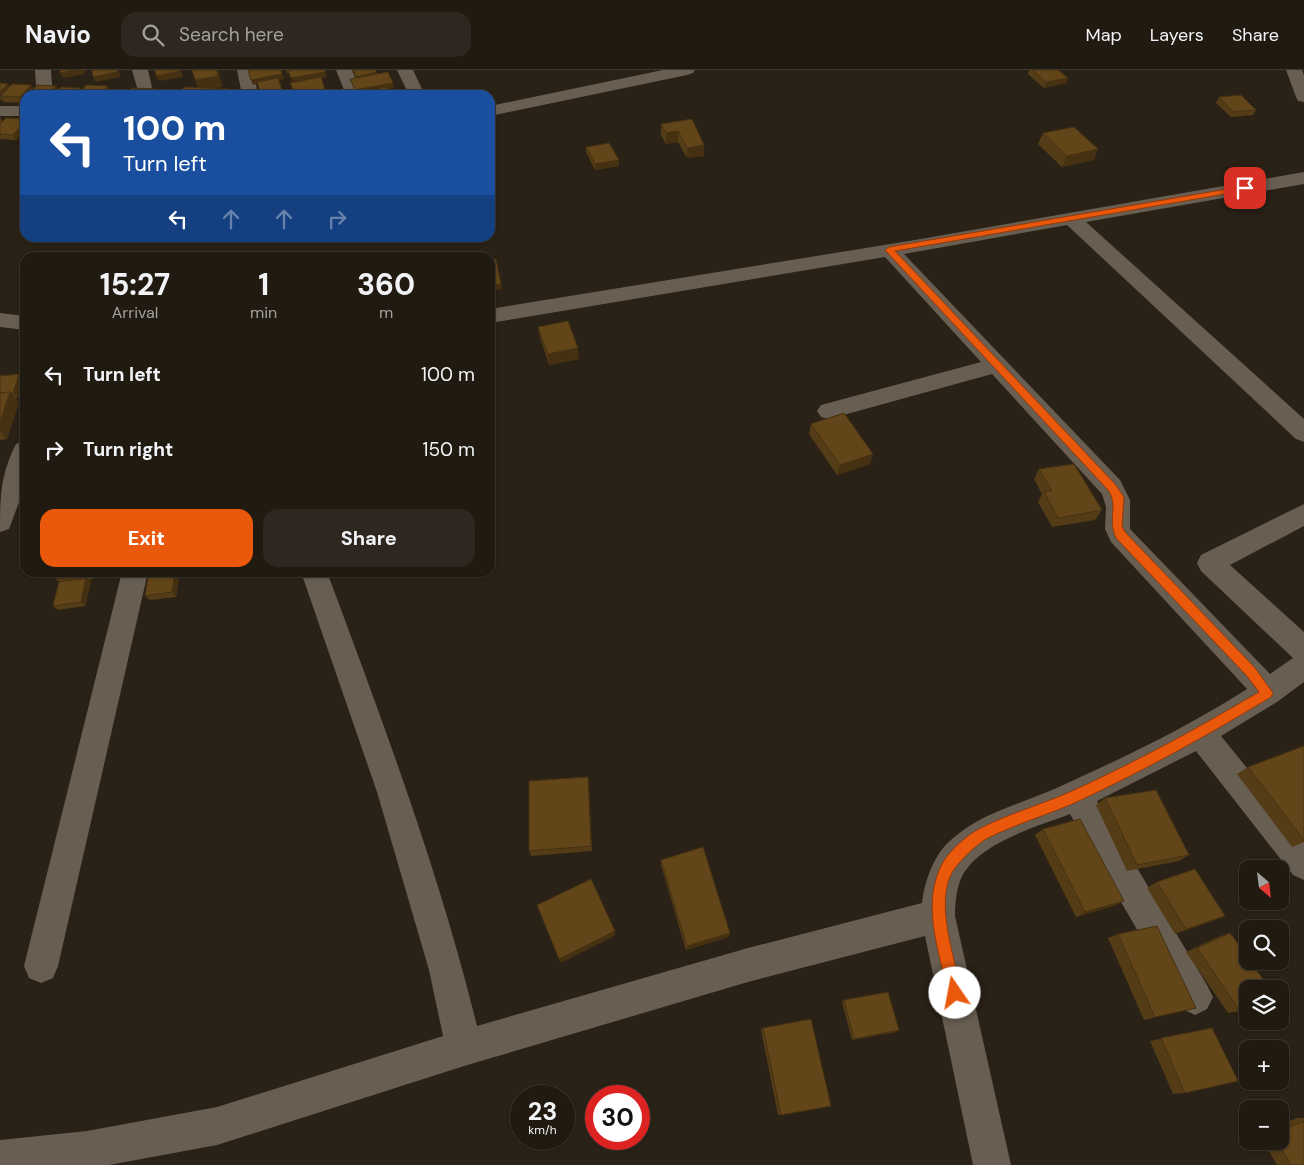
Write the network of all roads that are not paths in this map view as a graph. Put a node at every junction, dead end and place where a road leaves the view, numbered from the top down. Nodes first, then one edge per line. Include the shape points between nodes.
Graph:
1 (140, 70) edge
2 (245, 70) edge
3 (344, 70) edge
4 (405, 70) edge
5 (687, 70) edge
6 (1294, 70) edge
7 (655, 73) edge
8 (144, 87) edge
9 (249, 90) edge
10 (352, 90) edge
11 (415, 90) edge
12 (1304, 97) edge
13 (495, 110) edge
14 (0, 111) edge
15 (20, 112) edge
16 (1304, 178) edge
17 (1070, 218) junction
18 (889, 250) junction
19 (495, 315) edge
20 (0, 320) edge
21 (20, 322) edge
22 (997, 365) junction
23 (829, 410) dead end
24 (1304, 433) edge
25 (20, 464) edge
26 (1304, 514) edge
27 (0, 522) edge
28 (134, 577) edge
29 (316, 577) edge
30 (1304, 650) edge
31 (1304, 666) edge
32 (1267, 693) junction
33 (1200, 733) junction
34 (1076, 796) junction
35 (1304, 864) edge
36 (938, 916) junction
37 (41, 966) dead end
38 (1195, 997) dead end
39 (464, 1048) junction
40 (0, 1159) edge
41 (992, 1165) edge

1 - 8 street
2 - 9 street
3 - 10 street
4 - 11 street
5 - 7 street
6 - 12 street
7 - 13 street
14 - 15 street
16 - 17 street
17 - 18 street
17 - 24 street
18 - 19 street
18 - 22 street
20 - 21 street
22 - 23 street
22 - 32 street via 1116,492 1119,501 1117,530 1120,535 1251,672
25 - 27 street
26 - 30 street via 1210,563
28 - 37 street
29 - 39 street via 393,792 446,970
31 - 32 street
32 - 33 street
33 - 34 street
33 - 35 street
34 - 36 street via 981,835 962,850 948,867 939,892
34 - 38 street
36 - 39 street via 748,965
36 - 41 street
39 - 40 street via 217,1126 87,1150

